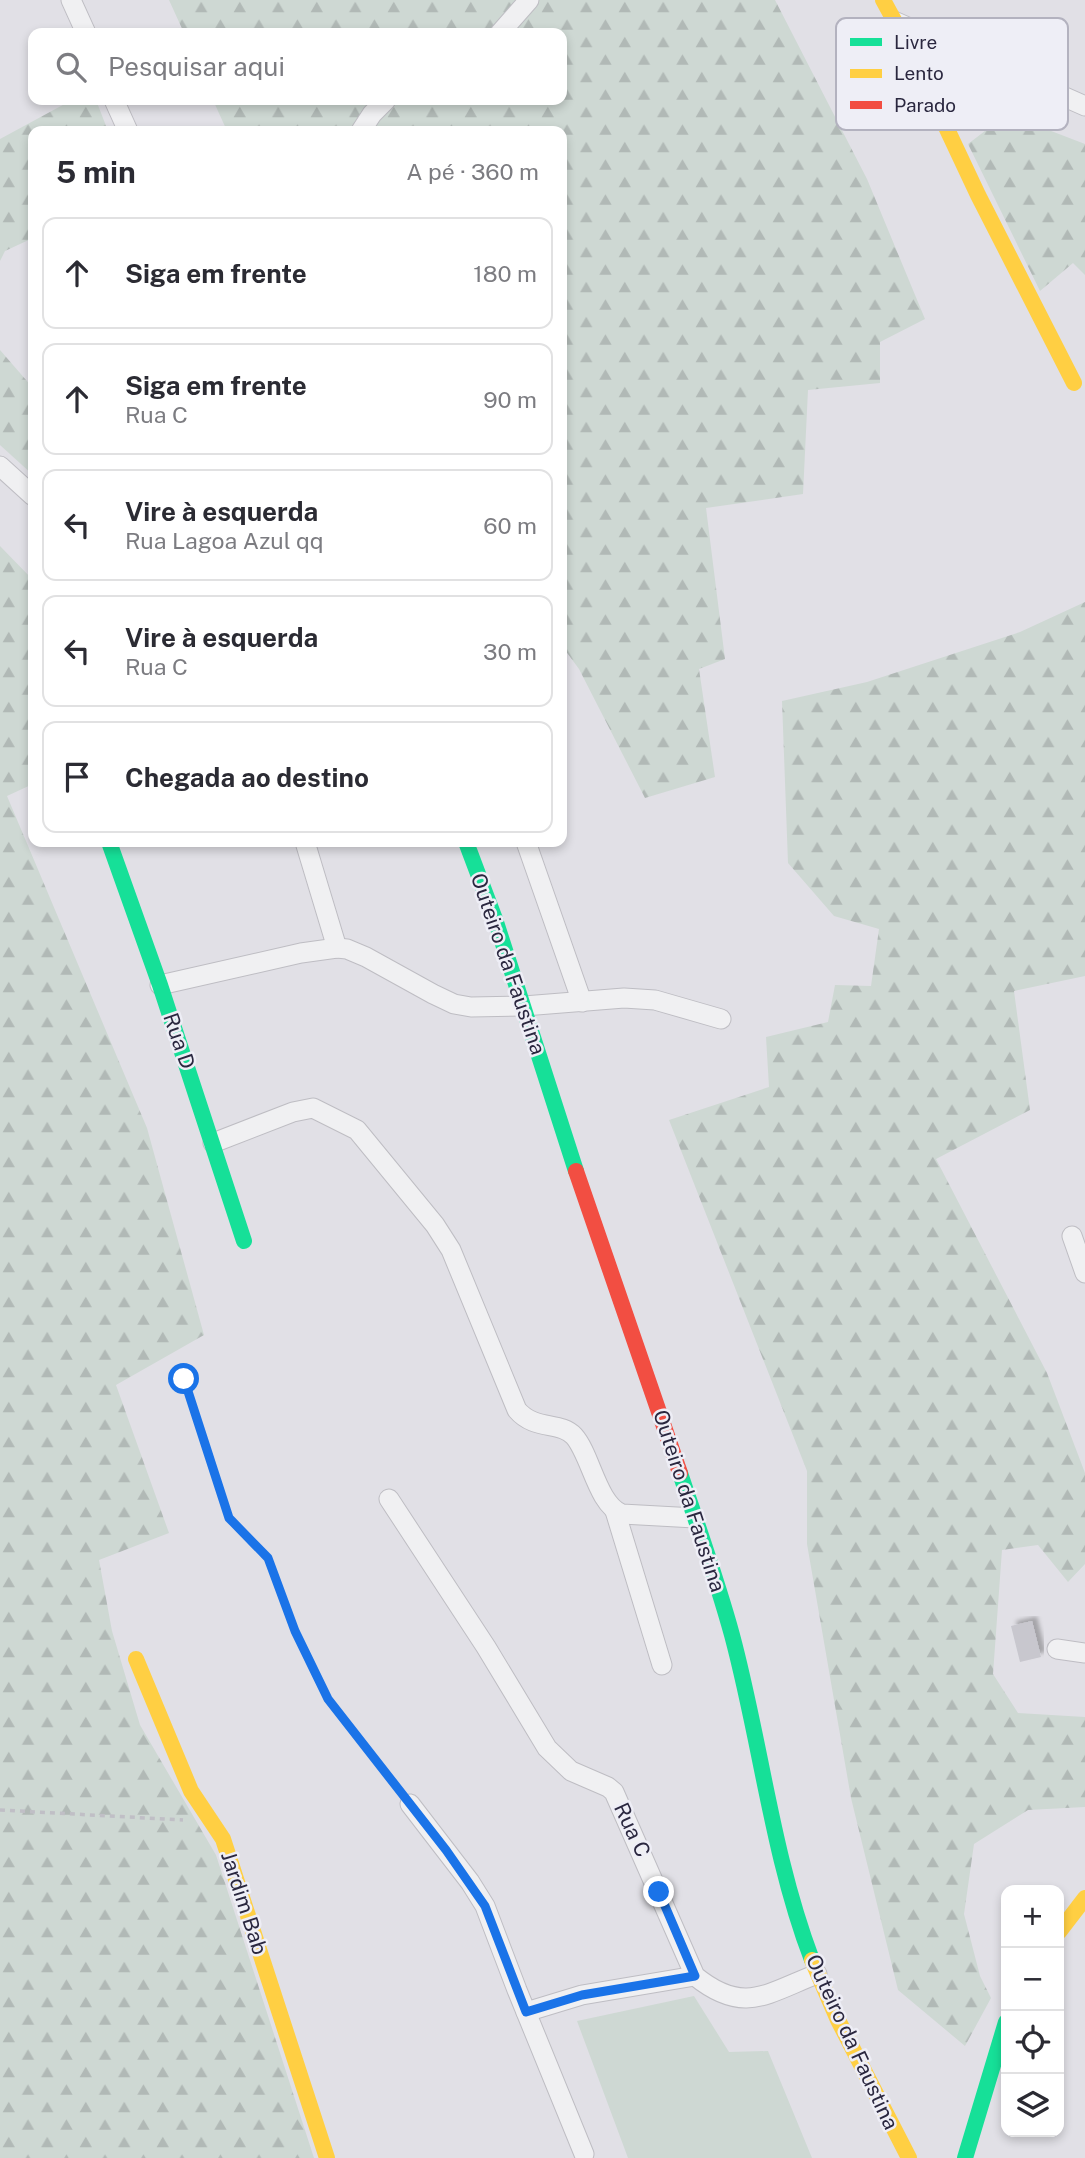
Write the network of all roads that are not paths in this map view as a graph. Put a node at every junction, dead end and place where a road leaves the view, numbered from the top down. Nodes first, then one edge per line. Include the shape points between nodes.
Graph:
1 (71, 0) edge
2 (529, 0) edge
3 (883, 0) edge
4 (892, 18) edge
5 (84, 28) edge
6 (504, 28) edge
7 (1068, 98) edge
8 (116, 105) edge
9 (382, 105) edge
10 (1085, 106) edge
11 (126, 126) edge
12 (365, 126) edge
13 (947, 130) edge
14 (1074, 383) dead end
15 (0, 466) edge
16 (28, 491) edge
17 (111, 847) edge
18 (307, 847) edge
19 (468, 847) edge
20 (528, 847) edge
21 (337, 948) junction
22 (160, 985) junction
23 (582, 1002) junction
24 (524, 1006) junction
25 (721, 1019) dead end
26 (213, 1143) junction
27 (1072, 1236) dead end
28 (244, 1241) dead end
29 (1085, 1273) edge
30 (389, 1499) dead end
31 (615, 1511) junction
32 (695, 1518) junction
33 (1057, 1649) dead end
34 (1085, 1653) edge
35 (136, 1659) dead end
36 (662, 1665) dead end
37 (410, 1804) road end
38 (1085, 1898) edge
39 (1064, 1925) edge
40 (817, 1974) junction
41 (695, 1976) junction
42 (526, 2012) junction
43 (1001, 2039) edge
44 (584, 2154) dead end
45 (327, 2158) edge
46 (909, 2158) edge
47 (965, 2158) edge

1 - 5 street
2 - 6 street
3 - 4 street
7 - 10 street
8 - 11 street
9 - 12 street
13 - 14 street
15 - 16 street
17 - 22 street, Rua D
18 - 21 street
19 - 24 street, Outeiro da Faustina
20 - 23 street
21 - 22 street
21 - 24 street via 366,957 454,1004
22 - 26 street, Rua D
23 - 24 street
23 - 25 street via 655,1000
24 - 32 street, Outeiro da Faustina
26 - 28 street, Rua D
26 - 31 street via 313,1108 357,1130 451,1250 517,1410 524,1419 573,1434
27 - 29 street
30 - 41 street, Rua C via 547,1748 571,1770 614,1793
31 - 32 street
31 - 36 street
32 - 40 street, Outeiro da Faustina via 732,1634 780,1854
33 - 34 street
35 - 45 street, Jardim Bab via 191,1791 223,1839
37 - 42 street via 485,1906
38 - 39 street
40 - 41 street via 744,1999 711,1989
40 - 46 street, Outeiro da Faustina
41 - 42 street via 582,1995
42 - 44 street
43 - 47 street

